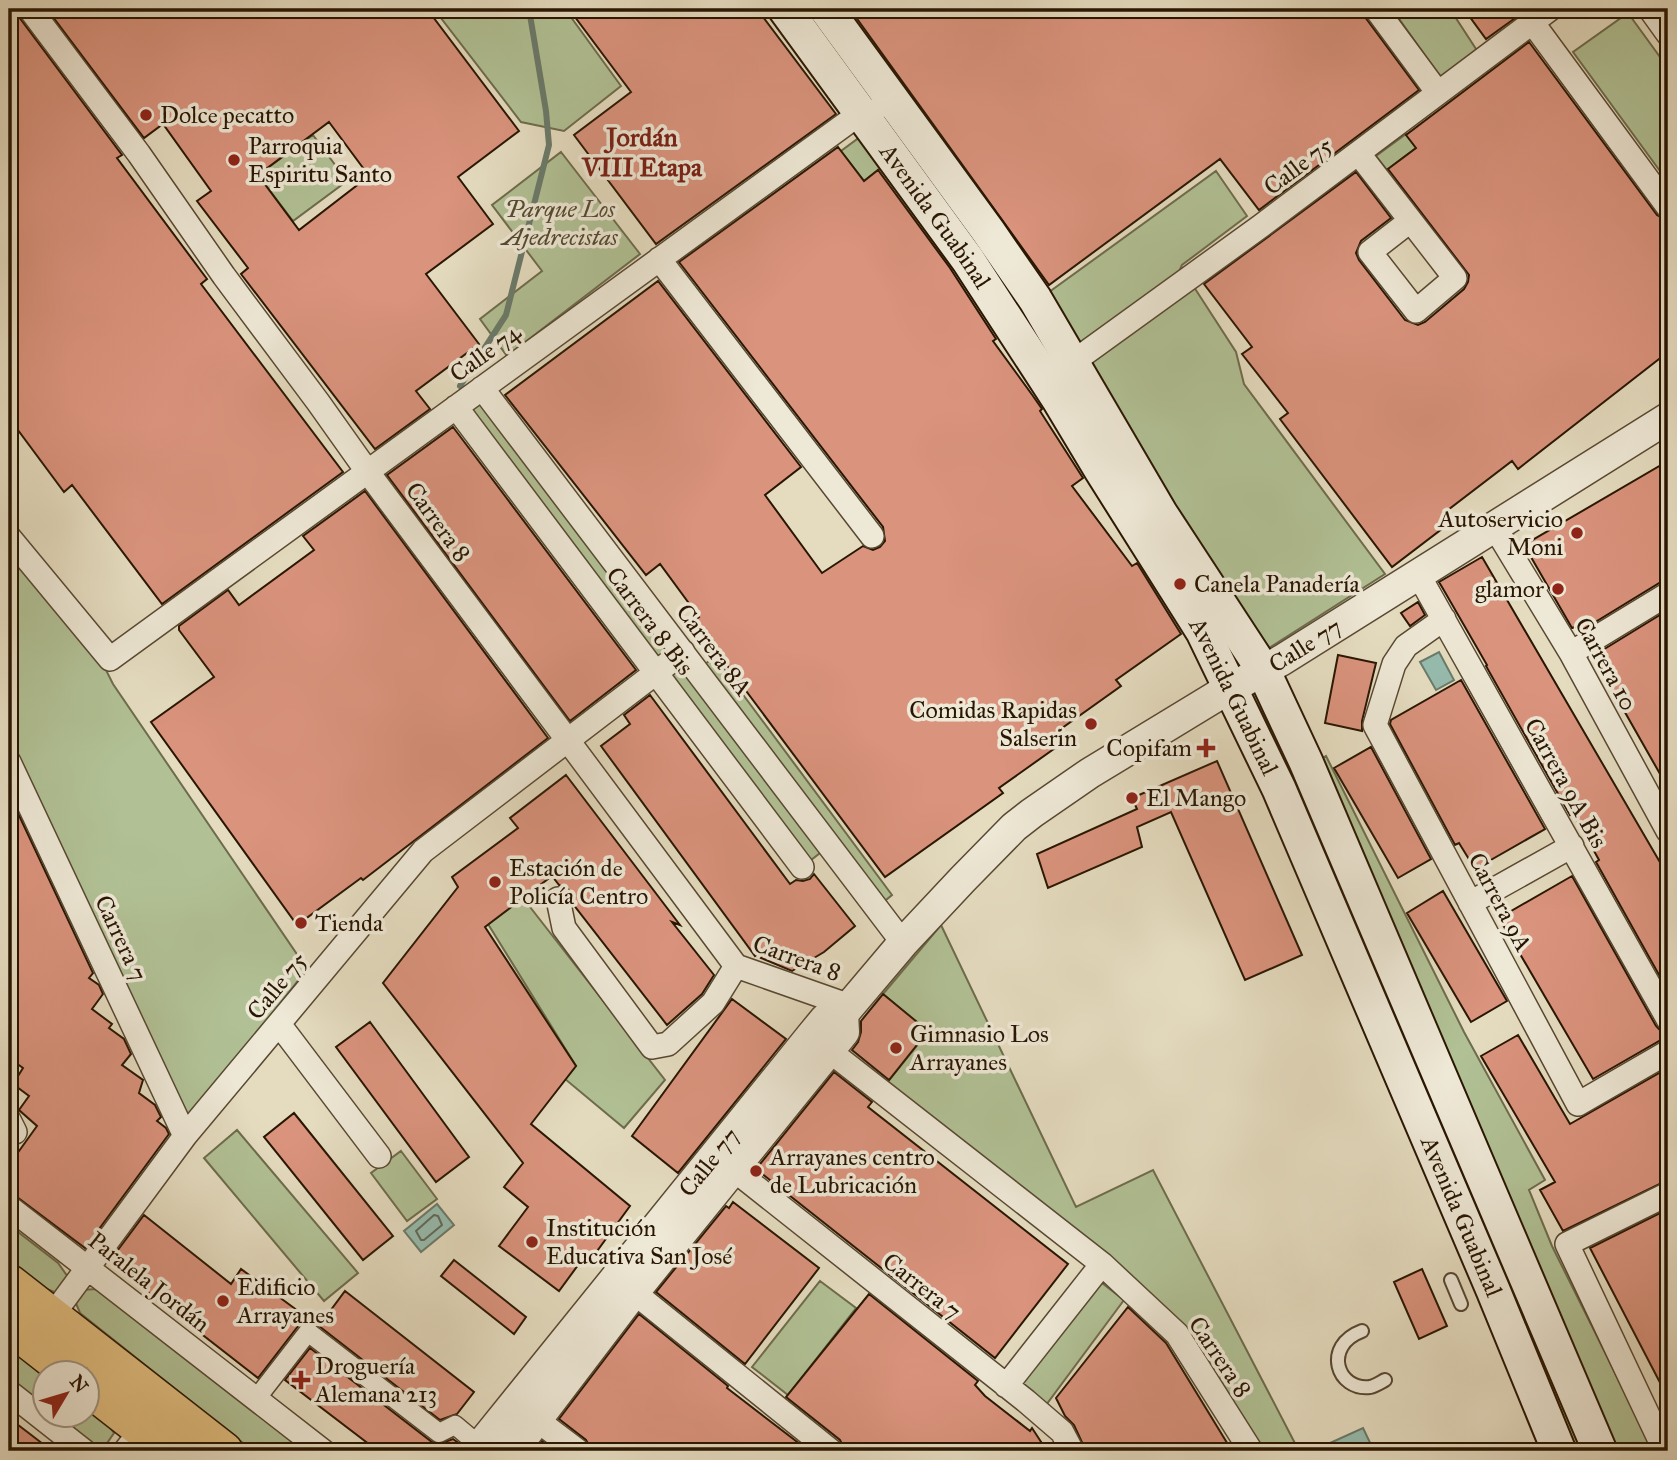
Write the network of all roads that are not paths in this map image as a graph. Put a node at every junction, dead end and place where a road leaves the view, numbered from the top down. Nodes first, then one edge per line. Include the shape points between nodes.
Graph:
1 (30, 9) edge
2 (785, 9) edge
3 (826, 9) edge
4 (1376, 9) edge
5 (1650, 9) edge
6 (1541, 15) edge
7 (1668, 34) edge
8 (1438, 93) junction
9 (898, 108) junction
10 (862, 112) junction
11 (1359, 154) junction
12 (1668, 207) edge
13 (1410, 221) junction
14 (659, 259) junction
15 (1073, 362) junction
16 (482, 388) junction
17 (456, 407) junction
18 (1668, 418) edge
19 (368, 471) junction
20 (1494, 526) junction
21 (872, 536) dead end
22 (9, 537) edge
23 (1418, 574) junction
24 (1668, 594) edge
25 (1444, 619) junction
26 (683, 652) junction
27 (1571, 653) junction
28 (1263, 670) junction
29 (656, 673) junction
30 (1231, 688) junction
31 (566, 741) junction
32 (9, 762) edge
33 (1668, 831) edge
34 (1572, 846) junction
35 (802, 867) dead end
36 (558, 899) dead end
37 (1470, 903) junction
38 (903, 943) junction
39 (736, 966) junction
40 (847, 1010) junction
41 (1668, 1019) edge
42 (279, 1024) junction
43 (820, 1043) junction
44 (1668, 1052) edge
45 (185, 1136) junction
46 (379, 1157) dead end
47 (733, 1169) junction
48 (1668, 1194) edge
49 (9, 1207) edge
50 (1102, 1265) junction
51 (88, 1268) junction
52 (1451, 1280) dead end
53 (9, 1283) edge
54 (624, 1284) junction
55 (1461, 1304) dead end
56 (52, 1316) junction
57 (9, 1325) edge
58 (1362, 1331) dead end
59 (50, 1358) edge
60 (1385, 1380) dead end
61 (1006, 1385) junction
62 (9, 1392) edge
63 (256, 1399) junction
64 (102, 1401) edge
65 (537, 1420) junction
66 (146, 1444) edge
67 (478, 1448) edge
68 (84, 1451) edge
69 (225, 1451) edge
70 (323, 1451) edge
71 (513, 1451) edge
72 (578, 1451) edge
73 (831, 1451) edge
74 (1072, 1451) edge
75 (1251, 1451) edge
76 (1559, 1451) edge
77 (1600, 1451) edge
78 (1665, 1451) edge

1 - 19 street, Carrera 8
2 - 10 main road, Avenida Guabinal
3 - 9 main road, Avenida Guabinal
4 - 8 street
5 - 7 street
6 - 8 street, Calle 75
6 - 12 street
8 - 11 street, Calle 75
9 - 10 street, Calle 74
9 - 15 main road, Avenida Guabinal via 996,243
10 - 14 street, Calle 74
10 - 30 main road, Avenida Guabinal via 968,260 1059,400 1203,632
11 - 13 street
11 - 15 street, Calle 75
13 - 13 street via 1370,252 1416,311 1455,278
14 - 16 street, Calle 74
14 - 21 street
15 - 28 main road, Avenida Guabinal via 1161,513
16 - 17 street, Calle 74
16 - 26 street, Carrera 8A
17 - 19 street, Calle 74
17 - 29 street, Carrera 8 Bis
18 - 20 street, Calle 77
19 - 22 street, Calle 74 via 110,659
19 - 31 street, Carrera 8
20 - 23 street, Calle 77
20 - 27 street, Carrera 10
23 - 25 street, Carrera 9A Bis
23 - 28 street, Calle 77
24 - 27 street
25 - 34 street, Carrera 9A Bis
25 - 37 street, Carrera 9A via 1406,646 1394,664 1375,725
26 - 29 street, Calle 75
26 - 38 street, Carrera 8A
27 - 33 street, Carrera 10
28 - 30 street, Calle 77
28 - 77 main road, Avenida Guabinal
29 - 31 street, Calle 75
29 - 35 street, Carrera 8 Bis
30 - 38 street, Calle 77 via 1032,813
30 - 76 main road, Avenida Guabinal via 1279,789
31 - 39 street, Carrera 8
31 - 42 street, Calle 75 via 424,851
32 - 45 street, Carrera 7
34 - 37 street
34 - 41 street, Carrera 9A Bis
36 - 39 street via 564,928 652,1047 668,1044 713,1003
37 - 44 street, Carrera 9A via 1578,1104
38 - 40 street, Calle 77
39 - 40 street, Carrera 8
40 - 43 street, Calle 77 via 844,1032
42 - 45 street, Calle 75
42 - 46 street
43 - 47 street, Calle 77
43 - 50 street, Carrera 8
43 - 54 street, Calle 77
45 - 51 street, Calle 75
47 - 54 street, Calle 77
47 - 61 street, Carrera 7
48 - 78 street via 1567,1244
49 - 51 street, Paralela Jordán
50 - 61 street
50 - 75 street, Carrera 8 via 1177,1334
51 - 56 street, Calle 75
51 - 63 street, Paralela Jordán
52 - 55 lane
53 - 56 main road
54 - 65 street, Calle 77
54 - 67 street, Calle 77
54 - 73 street
56 - 69 main road
57 - 59 main road
58 - 60 lane via 1349,1336 1340,1347 1343,1377 1370,1387
61 - 74 street, Carrera 7 via 1062,1432
62 - 68 street
63 - 67 street via 309,1332 439,1433 455,1425
63 - 70 street, Paralela Jordán
64 - 66 main road
65 - 71 street, Calle 77
65 - 72 street

